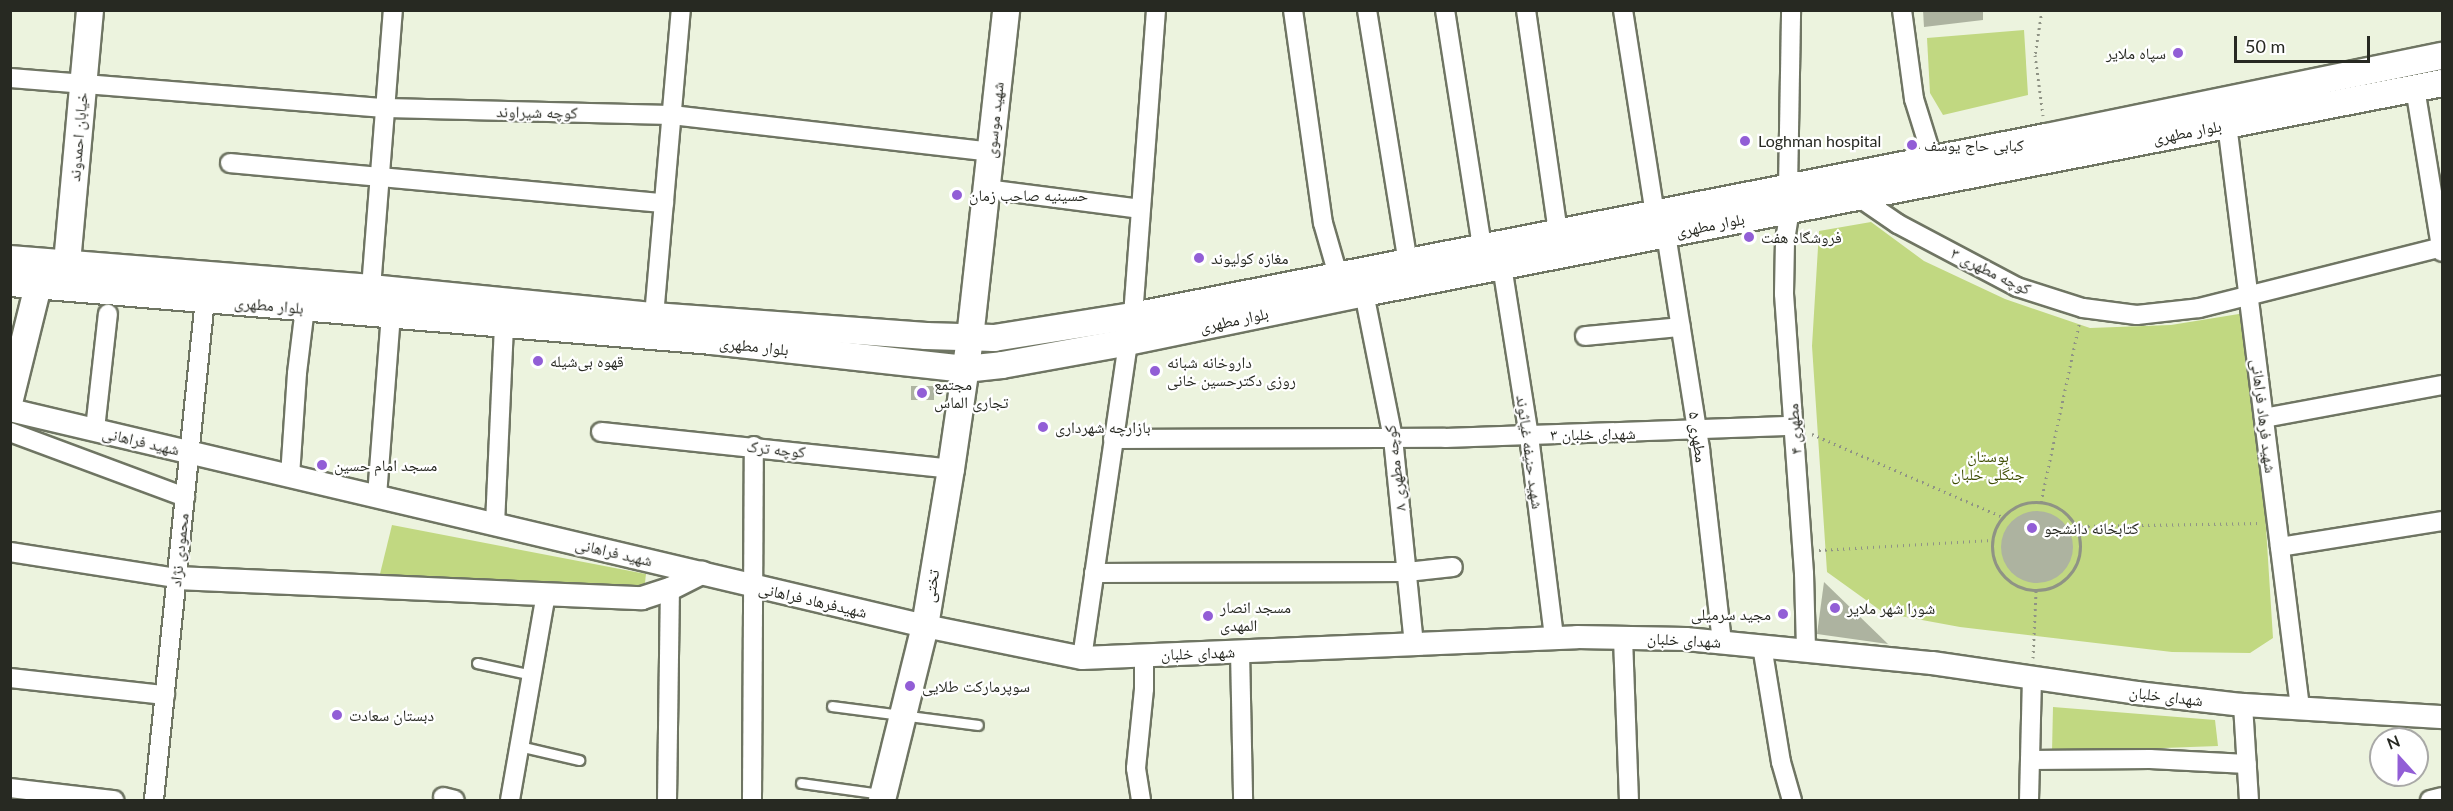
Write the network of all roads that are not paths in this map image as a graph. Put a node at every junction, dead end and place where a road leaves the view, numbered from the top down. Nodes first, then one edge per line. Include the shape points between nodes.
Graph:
1 (90, 10) edge
2 (393, 10) edge
3 (681, 10) edge
4 (1006, 10) edge
5 (1156, 10) edge
6 (1293, 10) edge
7 (1368, 10) edge
8 (1445, 10) edge
9 (1526, 10) edge
10 (1623, 10) edge
11 (1791, 10) edge
12 (1902, 10) edge
13 (2442, 56) edge
14 (10, 78) edge
15 (82, 83) junction
16 (2442, 83) edge
17 (2415, 88) junction
18 (385, 108) junction
19 (672, 115) junction
20 (2228, 124) junction
21 (990, 152) junction
22 (1933, 160) junction
23 (230, 163) dead end
24 (380, 177) junction
25 (987, 189) junction
26 (1850, 198) junction
27 (1789, 199) junction
28 (664, 203) junction
29 (1140, 209) junction
30 (1661, 224) junction
31 (1558, 233) junction
32 (1482, 247) junction
33 (2442, 249) edge
34 (10, 259) edge
35 (1408, 262) junction
36 (67, 263) junction
37 (1502, 266) junction
38 (1338, 275) junction
39 (10, 284) edge
40 (38, 286) junction
41 (371, 288) junction
42 (1364, 292) junction
43 (2249, 296) junction
44 (205, 299) junction
45 (305, 308) junction
46 (108, 314) dead end
47 (391, 315) junction
48 (654, 316) junction
49 (1132, 316) junction
50 (504, 325) junction
51 (1681, 327) junction
52 (1585, 336) dead end
53 (970, 338) junction
54 (1128, 342) junction
55 (965, 369) junction
56 (2442, 385) edge
57 (10, 399) edge
58 (10, 410) edge
59 (2264, 418) junction
60 (1793, 426) junction
61 (95, 429) junction
62 (10, 432) edge
63 (601, 432) dead end
64 (1698, 432) junction
65 (1529, 436) junction
66 (1393, 438) junction
67 (1113, 439) junction
68 (754, 447) junction
69 (190, 452) junction
70 (951, 469) junction
71 (290, 476) junction
72 (377, 496) junction
73 (185, 497) junction
74 (2442, 521) edge
75 (495, 524) junction
76 (2280, 548) junction
77 (10, 552) edge
78 (1453, 567) dead end
79 (1407, 572) junction
80 (702, 573) junction
81 (1094, 573) junction
82 (176, 578) junction
83 (756, 586) junction
84 (670, 589) junction
85 (546, 594) junction
86 (925, 626) junction
87 (1554, 638) junction
88 (1623, 638) junction
89 (1722, 642) junction
90 (1414, 645) junction
91 (1762, 646) junction
92 (1806, 649) junction
93 (1240, 651) junction
94 (1144, 654) junction
95 (1082, 658) junction
96 (477, 663) dead end
97 (532, 675) junction
98 (10, 678) edge
99 (2032, 678) junction
100 (165, 695) junction
101 (2243, 705) junction
102 (832, 706) dead end
103 (2300, 708) junction
104 (904, 717) junction
105 (2442, 717) edge
106 (978, 725) dead end
107 (519, 746) junction
108 (579, 759) dead end
109 (2030, 760) junction
110 (2247, 764) junction
111 (801, 783) dead end
112 (10, 788) edge
113 (883, 797) edge
114 (2442, 797) edge
115 (114, 801) edge
116 (154, 801) edge
117 (510, 801) edge
118 (667, 801) edge
119 (752, 801) edge
120 (1141, 801) edge
121 (1243, 801) edge
122 (1629, 801) edge
123 (1792, 801) edge
124 (2029, 801) edge
125 (2249, 801) edge
126 (2430, 801) edge

1 - 15 main road, خیابان احمدوند
2 - 18 street
3 - 19 street
4 - 21 main road, شهید موسوی
5 - 29 street
6 - 38 street via 1323,223
7 - 35 street
8 - 32 street
9 - 31 street
10 - 30 street, مطهری ۵
11 - 27 street, مطهری ۴
12 - 22 street via 1914,99
13 - 22 main road, بلوار مطهری
14 - 15 street, کوچه شیراوند
15 - 18 street, کوچه شیراوند
15 - 36 main road, خیابان احمدوند
16 - 17 main road, بلوار مطهری
17 - 20 main road, بلوار مطهری
17 - 33 street
18 - 19 street, کوچه شیراوند
18 - 24 street
19 - 21 street, کوچه شیراوند
19 - 28 street
20 - 26 main road, بلوار مطهری
20 - 43 street, شهید فرهاد فراهانی
21 - 25 main road, شهید موسوی
22 - 27 main road, بلوار مطهری
23 - 24 street
24 - 28 street
24 - 41 street
25 - 29 street
25 - 53 main road, شهید موسوی
26 - 27 main road, بلوار مطهری
26 - 43 street, کوچه مطهری ۳ via 1863,200 1898,224 2017,287 2083,308 2137,315 2199,308
27 - 30 main road, بلوار مطهری
27 - 60 street, مطهری ۴ via 1784,294
28 - 48 street
29 - 49 street
30 - 31 main road, بلوار مطهری
30 - 37 main road, بلوار مطهری
30 - 51 street, مطهری ۵
31 - 32 main road, بلوار مطهری
32 - 35 main road, بلوار مطهری
33 - 43 street, کوچه مطهری ۳
34 - 36 main road, بلوار مطهری
35 - 38 main road, بلوار مطهری
36 - 40 main road
36 - 41 main road, بلوار مطهری
37 - 42 main road, بلوار مطهری
37 - 65 street, شهید حنیفه غیاثوند
38 - 49 main road, بلوار مطهری
39 - 40 main road, بلوار مطهری
40 - 44 main road, بلوار مطهری
40 - 57 main road
41 - 48 main road, بلوار مطهری
42 - 54 main road, بلوار مطهری
42 - 66 street, کوچه مطهری ۸
43 - 59 street, شهید فرهاد فراهانی
44 - 45 main road, بلوار مطهری
44 - 69 street, محمودی نژاد
45 - 47 main road, بلوار مطهری
45 - 71 street
46 - 61 street
47 - 50 main road, بلوار مطهری
47 - 72 street
48 - 53 main road, بلوار مطهری
49 - 53 main road, بلوار مطهری via 994,338
50 - 55 main road, بلوار مطهری via 712,341
50 - 75 street
51 - 52 street
51 - 64 street, مطهری ۵
53 - 55 main road, شهید موسوی
54 - 55 main road, بلوار مطهری
54 - 67 street
55 - 70 main road, تختی
56 - 59 street
58 - 61 street, شهید فراهانی
59 - 76 street, شهید فرهاد فراهانی
60 - 64 street, شهدای خلبان ۳
60 - 92 street, مطهری ۴
61 - 69 street, شهید فراهانی
62 - 73 street
63 - 68 street, کوچه ترک
64 - 65 street, شهدای خلبان ۳
64 - 89 street, مطهری ۵
65 - 66 street, شهدای خلبان ۳
65 - 87 street, شهید حنیفه غیاثوند
66 - 67 street, شهدای خلبان ۳
66 - 79 street, کوچه مطهری ۸
67 - 81 street
68 - 70 street, کوچه ترک
68 - 83 street
69 - 71 street, شهید فراهانی
69 - 73 street, محمودی نژاد
70 - 86 main road, تختی
71 - 72 street, شهید فراهانی
72 - 75 street, شهید فراهانی
73 - 82 street, محمودی نژاد
74 - 76 street
75 - 80 street, شهید فراهانی
76 - 103 street, شهید فرهاد فراهانی
77 - 82 street
78 - 79 street
79 - 81 street
79 - 90 street, کوچه مطهری ۸
80 - 83 street, شهیدفرهاد فراهانی
80 - 84 street, شهید فراهانی
81 - 95 street
82 - 85 street, شهید فراهانی
82 - 100 street, محمودی نژاد
83 - 86 street, شهیدفرهاد فراهانی
83 - 119 street
84 - 85 street, شهید فراهانی via 642,598
84 - 118 street
85 - 97 street
86 - 95 street, شهدای خلبان
86 - 104 main road, تختی
87 - 88 street, شهدای خلبان
87 - 90 street, شهدای خلبان
88 - 89 street, شهدای خلبان
88 - 122 street
89 - 91 street, شهدای خلبان
90 - 93 street, شهدای خلبان
91 - 92 street, شهدای خلبان
91 - 123 street via 1781,762
92 - 99 street, شهدای خلبان
93 - 94 street, شهدای خلبان
93 - 121 street
94 - 95 street, شهدای خلبان
94 - 120 street via 1136,768
96 - 97 lane
97 - 107 street
98 - 100 street
99 - 101 street, شهدای خلبان
99 - 109 street
100 - 116 street, محمودی نژاد
101 - 103 street, شهدای خلبان
101 - 110 street
102 - 104 lane
103 - 105 street, شهدای خلبان
104 - 106 lane
104 - 113 main road, تختی
107 - 108 lane
107 - 117 street
109 - 110 street via 2150,759
109 - 124 street
110 - 125 street
111 - 113 lane
112 - 115 street
114 - 126 street

